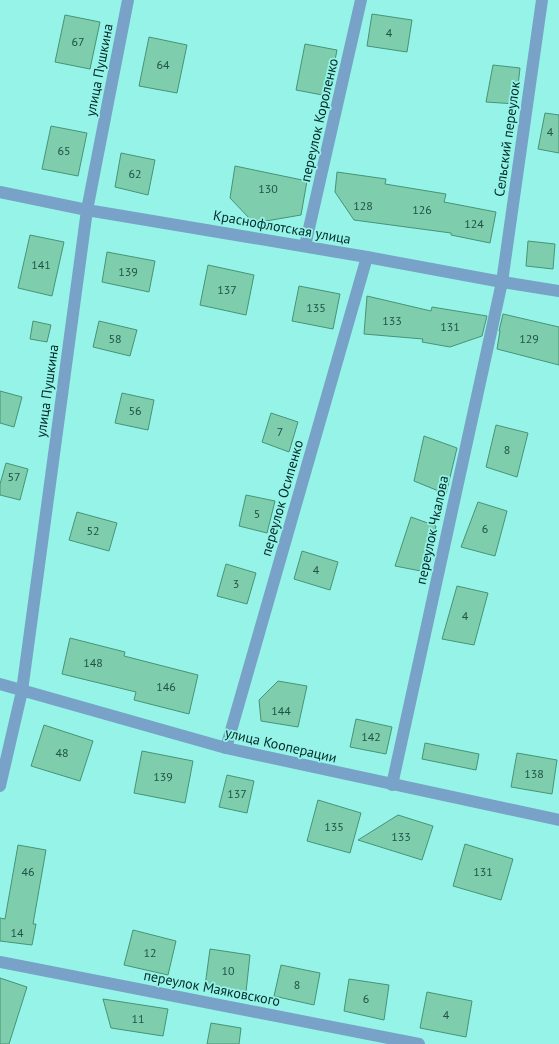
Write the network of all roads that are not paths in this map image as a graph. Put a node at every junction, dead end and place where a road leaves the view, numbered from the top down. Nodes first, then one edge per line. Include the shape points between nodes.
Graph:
1 (128, 0) edge
2 (361, 0) edge
3 (542, 0) edge
4 (0, 192) edge
5 (87, 210) junction
6 (306, 246) junction
7 (367, 257) junction
8 (502, 282) junction
9 (559, 291) edge
10 (0, 684) edge
11 (22, 691) junction
12 (226, 748) junction
13 (392, 785) junction
14 (0, 786) edge
15 (559, 820) edge
16 (0, 962) edge
17 (419, 1044) edge

1 - 5 street, улица Пушкина
2 - 6 street, переулок Короленко
3 - 8 street, Сельский переулок
4 - 5 street, Краснофлотская улица
5 - 6 street, Краснофлотская улица
5 - 11 street, улица Пушкина
6 - 7 street, Краснофлотская улица
7 - 8 street, Краснофлотская улица
7 - 12 street, переулок Осипенко
8 - 9 street, Краснофлотская улица
8 - 13 street, переулок Чкалова
10 - 11 street, улица Кооперации
11 - 12 street, улица Кооперации
11 - 14 street, улица Пушкина
12 - 13 street, улица Кооперации
13 - 15 street, улица Кооперации
16 - 17 street, переулок Маяковского

